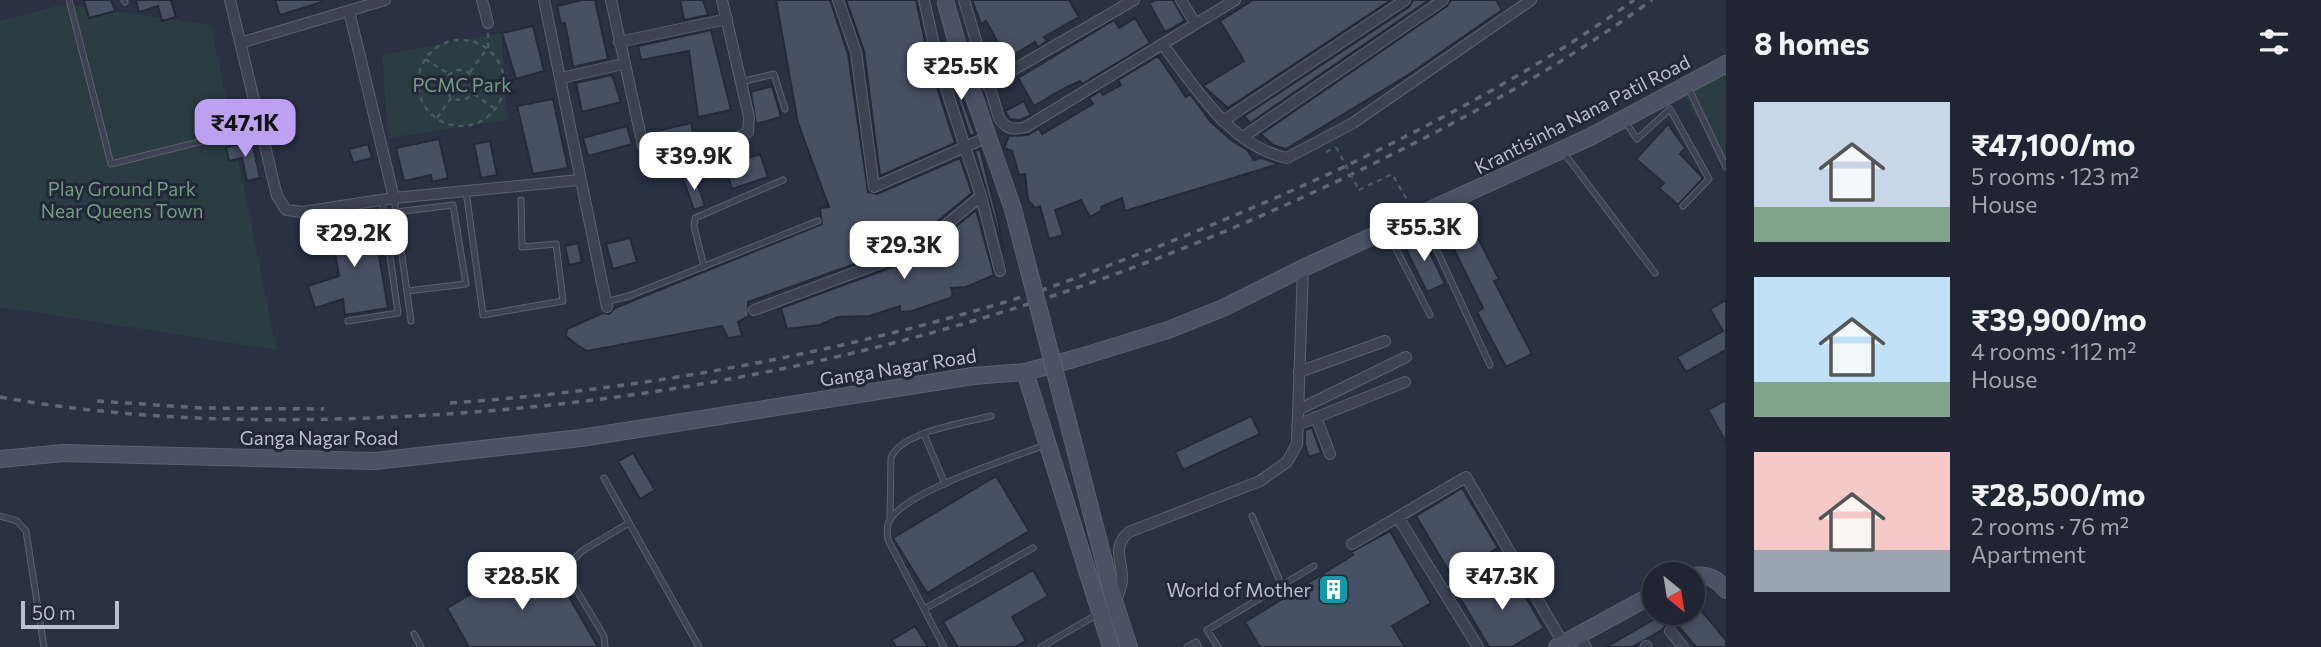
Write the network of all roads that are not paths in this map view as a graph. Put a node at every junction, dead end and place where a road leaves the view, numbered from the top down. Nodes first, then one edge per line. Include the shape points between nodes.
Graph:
1 (69, 0) edge
2 (230, 0) edge
3 (385, 0) edge
4 (482, 0) edge
5 (544, 0) edge
6 (611, 0) edge
7 (722, 0) edge
8 (838, 0) edge
9 (924, 0) edge
10 (946, 0) edge
11 (964, 0) edge
12 (1134, 0) edge
13 (1181, 0) edge
14 (1235, 0) edge
15 (1405, 0) edge
16 (1443, 0) edge
17 (1531, 0) edge
18 (348, 11) junction
19 (727, 19) junction
20 (488, 23) dead end
21 (1195, 23) junction
22 (619, 42) junction
23 (240, 43) junction
24 (1163, 45) junction
25 (623, 64) junction
26 (1726, 64) edge
27 (561, 78) junction
28 (741, 82) junction
29 (987, 85) junction
30 (1687, 85) junction
31 (785, 109) dead end
32 (1624, 120) junction
33 (1223, 121) junction
34 (260, 126) junction
35 (989, 136) junction
36 (1243, 137) junction
37 (966, 147) junction
38 (1562, 150) junction
39 (1726, 167) edge
40 (579, 180) junction
41 (783, 180) dead end
42 (466, 191) junction
43 (981, 196) junction
44 (394, 198) junction
45 (382, 200) junction
46 (521, 200) dead end
47 (1683, 206) dead end
48 (396, 212) junction
49 (1419, 217) junction
50 (818, 221) dead end
51 (1387, 232) junction
52 (704, 267) junction
53 (1303, 268) junction
54 (1000, 271) dead end
55 (1655, 273) dead end
56 (407, 291) junction
57 (606, 304) joint
58 (754, 310) dead end
59 (1430, 315) dead end
60 (348, 321) dead end
61 (411, 321) dead end
62 (1385, 341) dead end
63 (1406, 358) dead end
64 (1490, 365) dead end
65 (1025, 372) junction
66 (1299, 372) junction
67 (1405, 382) dead end
68 (1298, 410) junction
69 (991, 416) dead end
70 (1316, 417) junction
71 (1297, 425) junction
72 (924, 434) junction
73 (1048, 444) junction
74 (1330, 454) dead end
75 (0, 459) edge
76 (604, 478) dead end
77 (945, 484) junction
78 (0, 516) edge
79 (1252, 516) dead end
80 (890, 519) junction
81 (1399, 519) junction
82 (629, 523) junction
83 (1352, 544) dead end
84 (1033, 548) dead end
85 (1512, 555) junction
86 (1314, 566) dead end
87 (1705, 575) edge
88 (1282, 586) junction
89 (1726, 590) edge
90 (1447, 594) junction
91 (1642, 602) edge
92 (1115, 604) junction
93 (924, 609) junction
94 (1100, 613) junction
95 (1670, 631) dead end
96 (414, 634) dead end
97 (1582, 641) edge
98 (1560, 645) edge
99 (44, 647) edge
100 (421, 647) edge
101 (605, 647) edge
102 (699, 647) edge
103 (944, 647) edge
104 (1041, 647) edge
105 (1111, 647) edge
106 (1129, 647) edge
107 (1188, 647) edge
108 (1199, 647) edge
109 (1218, 647) edge
110 (1478, 647) edge
111 (1684, 647) edge

1 - 34 lane via 111,164
2 - 23 street
3 - 18 street
4 - 20 street
5 - 27 street
6 - 22 street
7 - 19 street
8 - 37 street via 856,52 874,187
9 - 37 street via 939,67
10 - 35 main road, bridge
11 - 29 street
12 - 29 street
13 - 21 street
14 - 21 street
15 - 33 street
16 - 36 street
17 - 36 street via 1353,123 1296,156 1277,156
18 - 23 street
18 - 44 street
19 - 22 street
19 - 28 street
21 - 24 street
22 - 25 street
23 - 34 street
24 - 29 street via 1026,127 1013,130 1004,127
24 - 33 street
25 - 27 street
25 - 28 street via 643,146 653,160 744,135 750,125
26 - 30 main road, Krantisinha Nana Patil Road
27 - 40 street
28 - 31 lane via 774,74
30 - 32 main road, Krantisinha Nana Patil Road
30 - 39 lane
32 - 38 main road, Krantisinha Nana Patil Road
32 - 47 lane via 1637,139 1670,109 1709,179
33 - 36 street
34 - 45 street via 277,197 286,210 302,212
35 - 37 street
35 - 92 main road, bridge via 1013,209
37 - 43 street
38 - 49 main road, Krantisinha Nana Patil Road
38 - 55 lane
40 - 42 street
40 - 57 street
41 - 52 lane via 695,218
42 - 44 street
42 - 46 lane via 483,315 563,301 556,244 522,247
43 - 54 street
43 - 58 street via 931,237 894,258
44 - 45 street
44 - 48 lane
45 - 60 lane via 398,313
48 - 56 lane
48 - 56 lane via 453,205 466,284
49 - 51 main road, Krantisinha Nana Patil Road
49 - 64 lane
50 - 52 lane
51 - 53 main road, Krantisinha Nana Patil Road
51 - 59 lane
52 - 57 lane
53 - 65 main road, Ganga Nagar Road via 1168,330
53 - 66 street
56 - 61 lane
62 - 66 street
63 - 68 street
65 - 73 main road
65 - 75 main road, Ganga Nagar Road via 973,376 526,446 374,461 64,453
66 - 68 street
67 - 70 street
68 - 71 street
69 - 72 lane
70 - 71 street
70 - 74 street
71 - 92 street via 1297,444 1278,472 1121,539 1122,584
72 - 77 lane
72 - 80 lane via 894,450
73 - 77 lane
73 - 94 main road
76 - 82 lane
77 - 80 lane
78 - 99 lane via 26,531
79 - 88 lane
80 - 93 lane via 888,540
81 - 83 street
81 - 85 street via 1466,477
81 - 90 street
82 - 101 lane via 582,551 568,565 568,576 604,636
82 - 102 lane
84 - 93 lane
85 - 90 street
85 - 98 street
86 - 88 lane
87 - 89 main road via 1717,579
88 - 109 lane via 1207,630
90 - 110 street
91 - 97 main road
92 - 94 main road
92 - 106 main road
93 - 103 lane
94 - 104 lane
94 - 105 main road
95 - 111 street
96 - 100 lane
97 - 98 main road
107 - 108 lane via 1196,642

